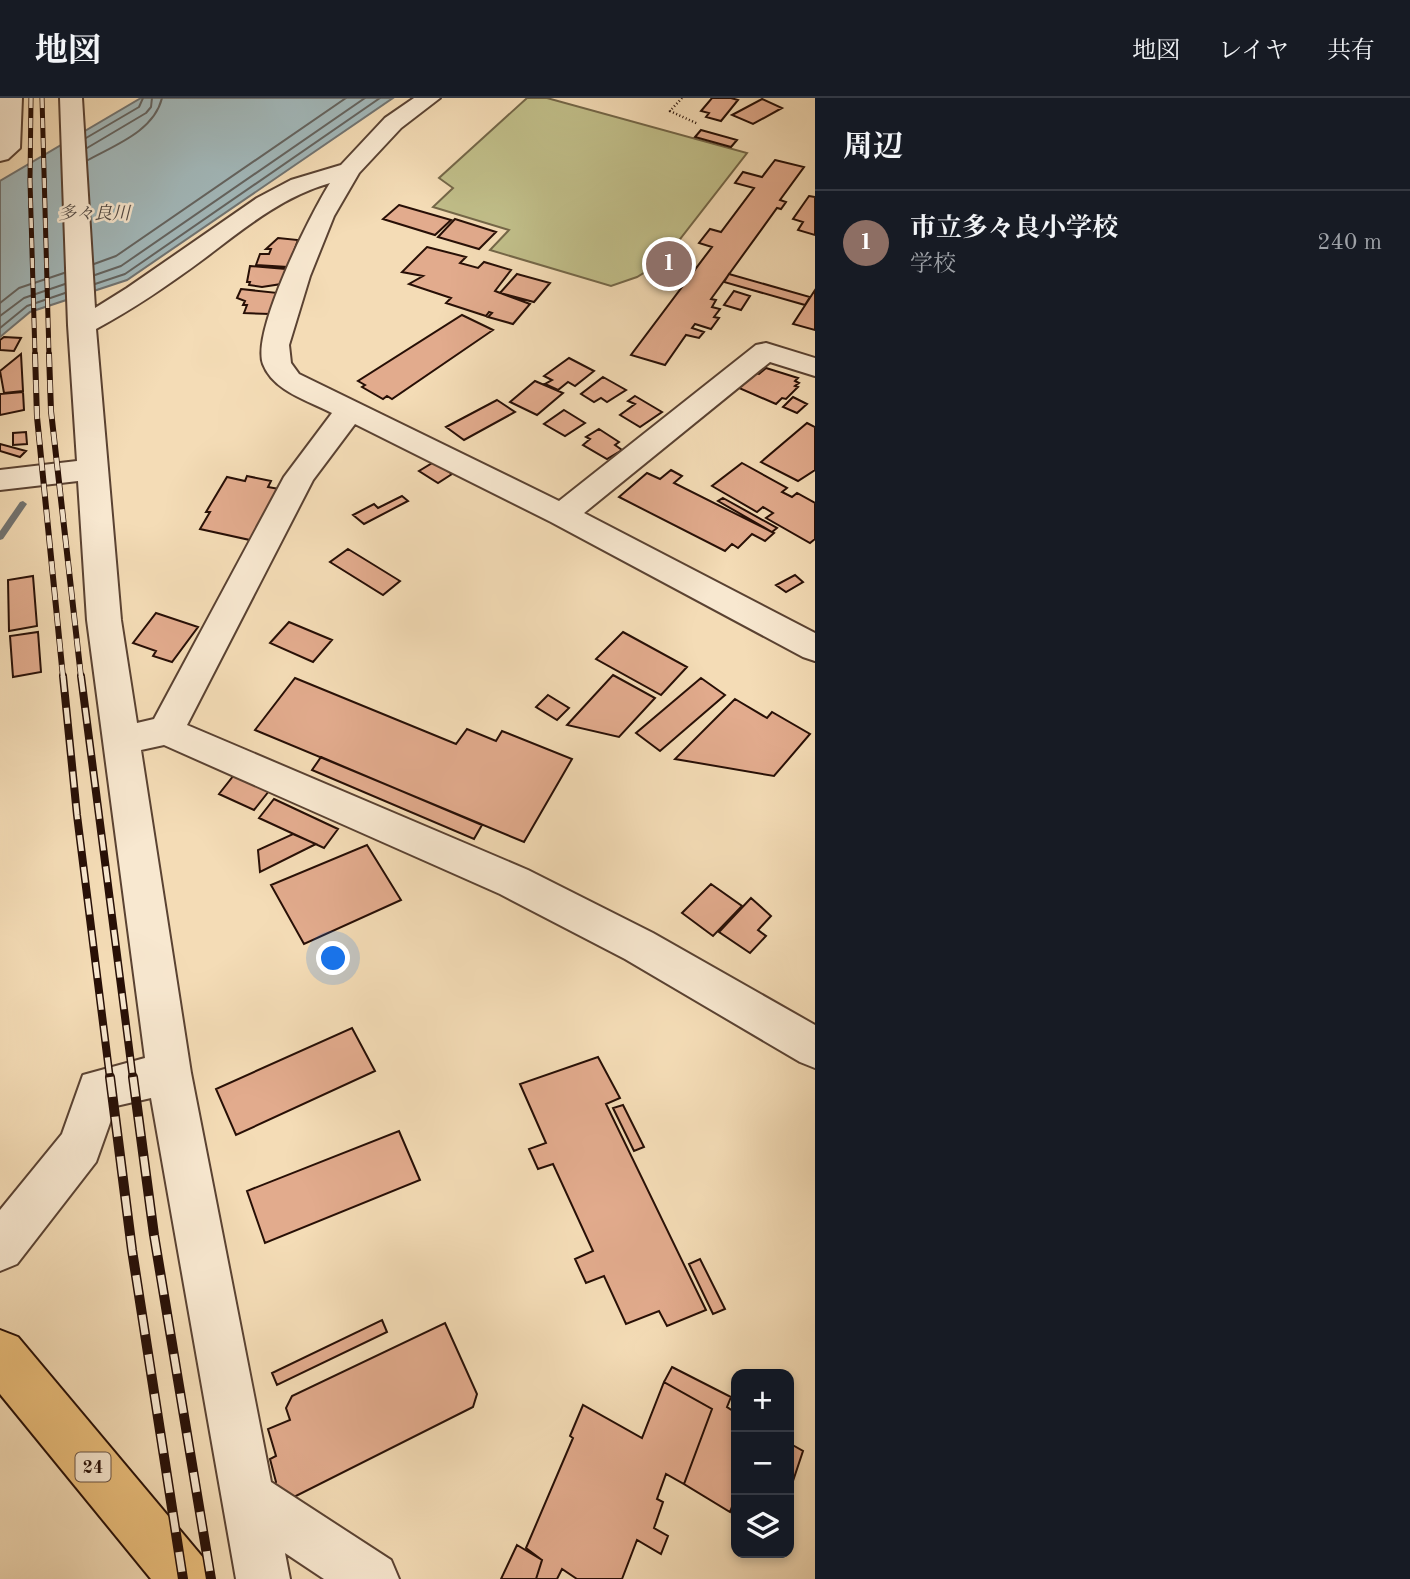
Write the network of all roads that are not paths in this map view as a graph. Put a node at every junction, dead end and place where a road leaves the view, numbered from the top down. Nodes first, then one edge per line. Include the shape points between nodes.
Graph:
1 (71, 98) edge
2 (429, 98) edge
3 (7, 104) edge
4 (0, 154) edge
5 (349, 170) junction
6 (83, 318) junction
7 (815, 367) edge
8 (350, 410) junction
9 (93, 469) junction
10 (0, 480) edge
11 (562, 515) junction
12 (815, 648) edge
13 (166, 731) junction
14 (120, 740) junction
15 (815, 1048) edge
16 (169, 1073) junction
17 (0, 1247) edge
18 (0, 1354) edge
19 (247, 1497) junction
20 (186, 1579) edge
21 (262, 1579) edge
22 (372, 1579) edge

1 - 6 street
2 - 5 street via 393,123
3 - 4 street via 8,148
5 - 6 street via 295,186 114,310
5 - 8 street via 321,216 275,345 277,364 289,380
6 - 9 street
7 - 11 street via 766,351
8 - 11 street
8 - 13 street via 299,477
9 - 10 street
9 - 14 street via 104,620
11 - 12 street
13 - 14 street
13 - 15 street via 514,882 639,946
14 - 16 street
16 - 17 street via 99,1090 80,1147
16 - 19 street
18 - 20 main road, 24
19 - 21 street
19 - 22 street

